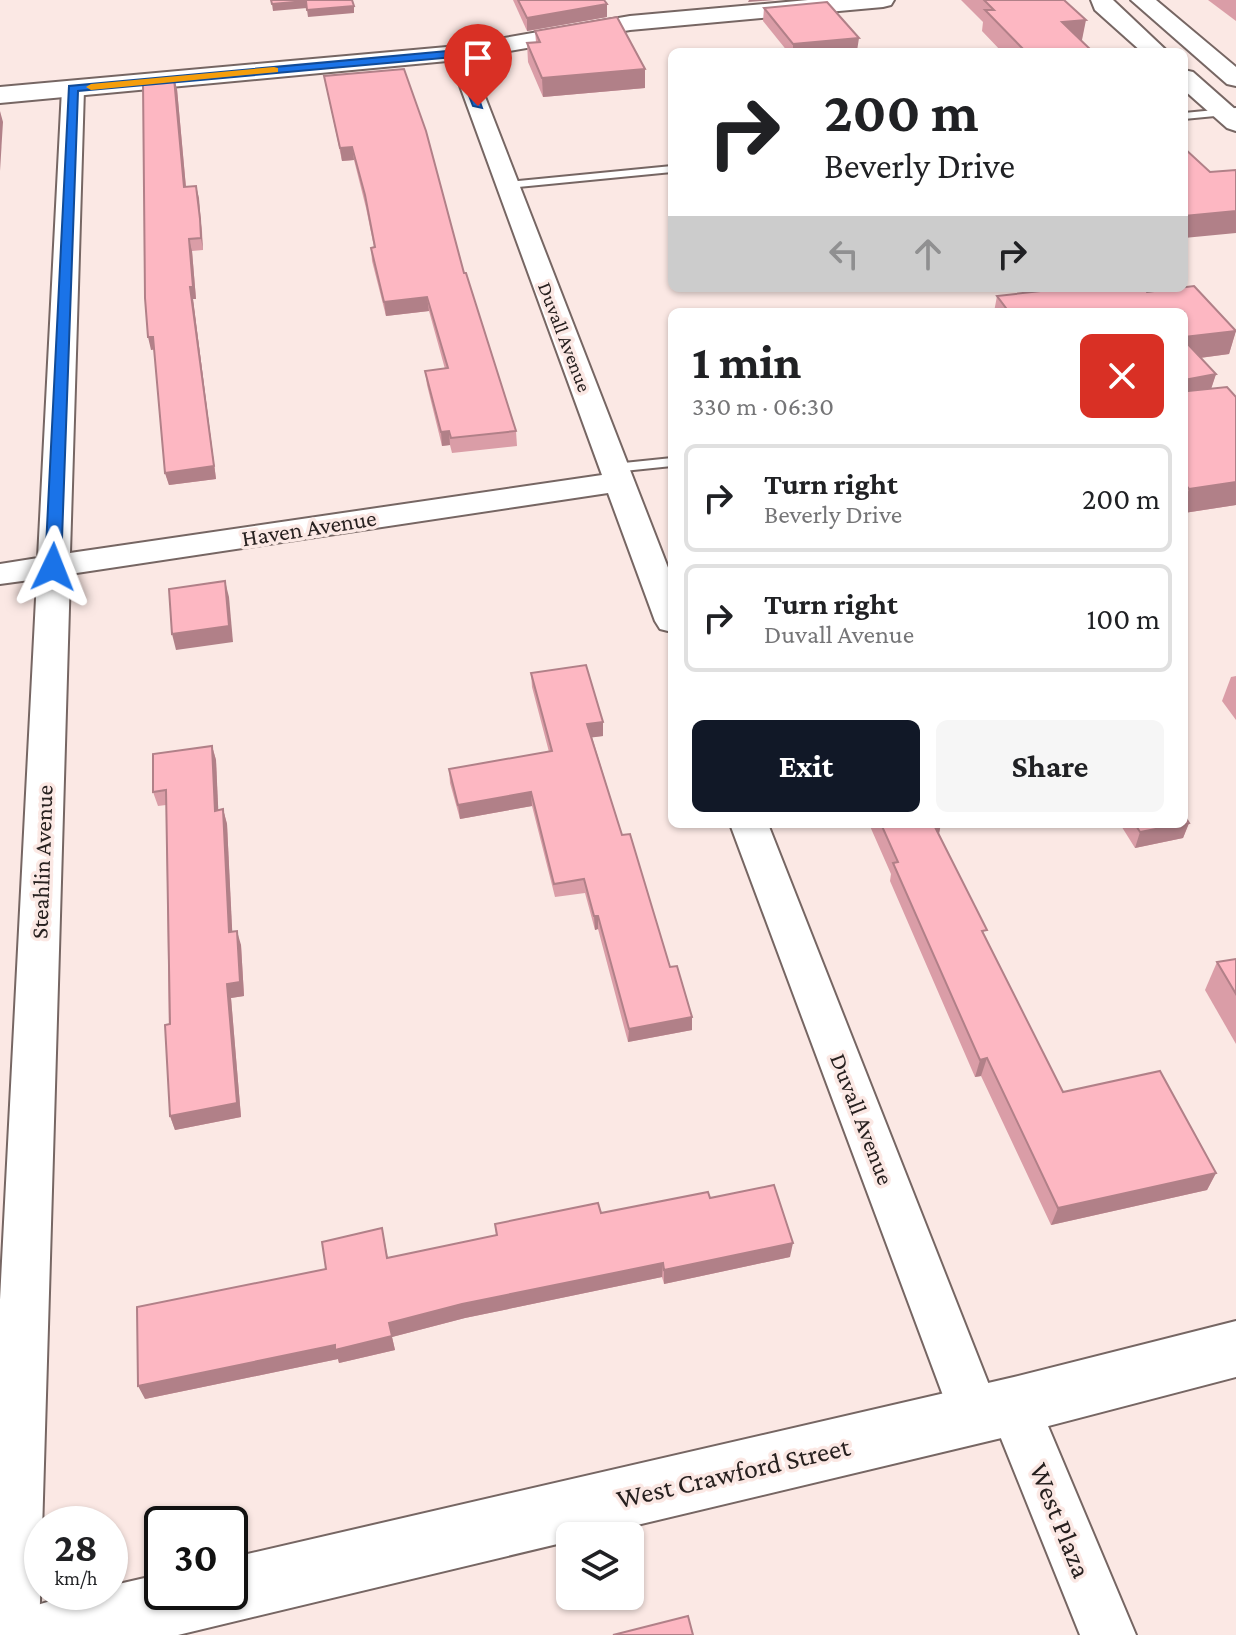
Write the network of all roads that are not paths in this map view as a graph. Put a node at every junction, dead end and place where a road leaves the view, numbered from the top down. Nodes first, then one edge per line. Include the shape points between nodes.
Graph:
1 (883, 0) edge
2 (1102, 0) edge
3 (1142, 0) edge
4 (783, 4) edge
5 (1151, 48) edge
6 (458, 53) junction
7 (1236, 79) edge
8 (1188, 80) edge
9 (73, 89) junction
10 (0, 95) edge
11 (1232, 115) edge
12 (1188, 116) edge
13 (668, 169) edge
14 (507, 185) junction
15 (668, 463) edge
16 (616, 475) junction
17 (53, 567) junction
18 (0, 574) edge
19 (668, 611) edge
20 (751, 828) edge
21 (1236, 1349) edge
22 (994, 1410) junction
23 (248, 1586) edge
24 (147, 1610) edge
25 (11, 1635) edge
26 (42, 1635) edge
27 (1108, 1635) edge

1 - 4 street
2 - 5 street
3 - 7 street
4 - 6 street via 630,23
6 - 9 street
6 - 14 street, Duvall Avenue
8 - 11 street
9 - 10 street
9 - 17 street, Steahlin Avenue
11 - 12 lane
13 - 14 lane
14 - 16 street, Duvall Avenue
15 - 16 lane
16 - 17 street, Haven Avenue
16 - 19 street, Duvall Avenue
17 - 18 street, Haven Avenue
17 - 25 street, Steahlin Avenue
20 - 22 street, Duvall Avenue
21 - 22 street, West Crawford Street
22 - 23 street, West Crawford Street
22 - 27 street, West Plaza
24 - 26 street

